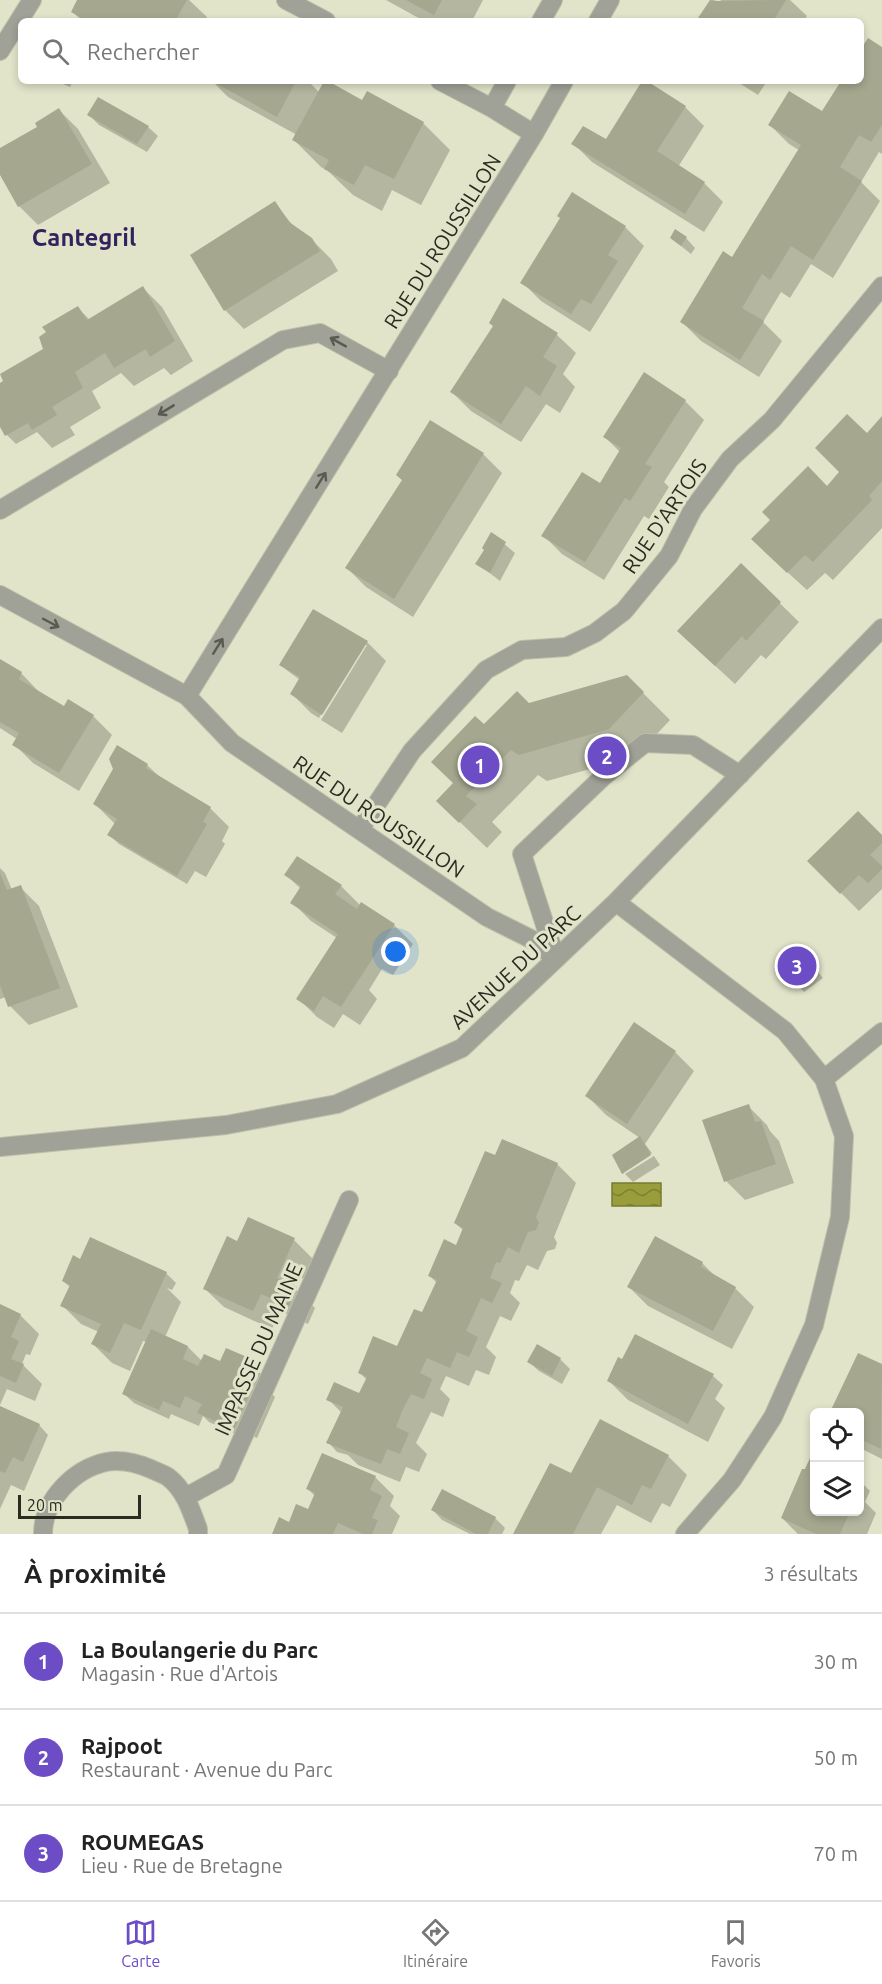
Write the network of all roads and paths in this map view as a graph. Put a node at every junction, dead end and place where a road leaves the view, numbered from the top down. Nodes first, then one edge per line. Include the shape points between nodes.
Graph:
1 (32, 0) edge
2 (286, 0) edge
3 (553, 0) edge
4 (610, 0) edge
5 (21, 18) edge
6 (320, 18) edge
7 (543, 18) edge
8 (600, 18) edge
9 (18, 22) edge
10 (0, 51) edge
11 (446, 84) edge
12 (505, 84) edge
13 (562, 84) edge
14 (492, 108) junction
15 (534, 134) junction
16 (882, 286) edge
17 (389, 371) junction
18 (0, 510) edge
19 (0, 595) edge
20 (882, 628) edge
21 (187, 696) junction
22 (740, 775) junction
23 (360, 829) junction
24 (616, 902) junction
25 (556, 959) junction
26 (882, 1032) edge
27 (824, 1079) junction
28 (0, 1147) edge
29 (349, 1200) dead end
30 (186, 1497) junction
31 (43, 1534) edge
32 (198, 1534) edge
33 (685, 1534) edge

1 - 5 street
2 - 6 street
3 - 7 street
4 - 8 street
9 - 10 street
11 - 14 street
12 - 14 street
13 - 15 street, RUE DU ROUSSILLON
14 - 15 street
15 - 17 street, RUE DU ROUSSILLON
16 - 23 street, RUE D'ARTOIS via 772,420 730,459 693,509 669,556 624,611 595,633 566,647 522,650 486,670 412,751
17 -> 18 street via 320,333 283,340
21 -> 17 street, RUE DU ROUSSILLON
19 -> 21 street, RUE DU ROUSSILLON
20 - 22 street, AVENUE DU PARC
21 - 23 street, RUE DU ROUSSILLON via 232,743
22 - 24 street, AVENUE DU PARC
22 - 25 street via 693,745 645,743 522,854
23 - 25 street, RUE DU ROUSSILLON via 487,917 533,940
24 - 25 street, AVENUE DU PARC
24 - 27 street via 785,1031
25 - 28 street, AVENUE DU PARC via 462,1048 337,1104 226,1125
26 - 27 street
27 - 33 street via 844,1136 840,1217 814,1326 772,1417 732,1480
29 - 30 street, IMPASSE DU MAINE via 226,1475
30 - 31 street via 168,1477 135,1462 108,1461 89,1467 67,1482 51,1504
30 - 32 street

